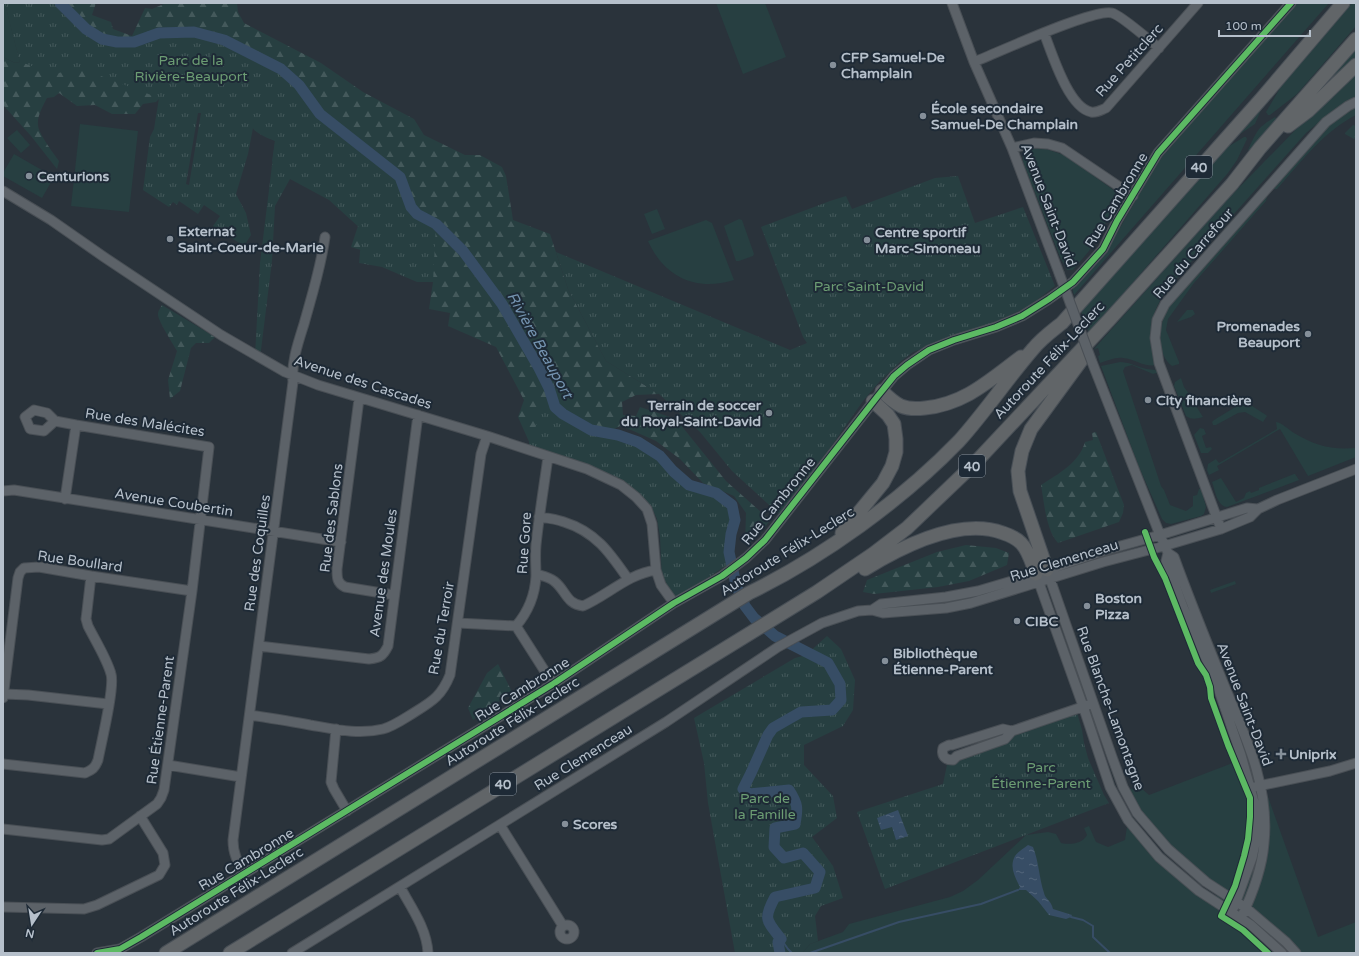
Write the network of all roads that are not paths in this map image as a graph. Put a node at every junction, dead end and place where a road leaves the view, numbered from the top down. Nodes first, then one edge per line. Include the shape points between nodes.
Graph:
1 (952, 3) edge
2 (1198, 3) edge
3 (1291, 3) edge
4 (1342, 3) edge
5 (1044, 33) junction
6 (1356, 39) edge
7 (1159, 48) junction
8 (974, 62) junction
9 (1356, 65) edge
10 (1356, 102) edge
11 (1012, 148) junction
12 (1260, 148) junction
13 (3, 191) edge
14 (1133, 196) junction
15 (325, 237) dead end
16 (1109, 320) junction
17 (1034, 348) junction
18 (293, 375) junction
19 (877, 396) junction
20 (360, 399) junction
21 (418, 415) junction
22 (55, 421) dead end
23 (76, 425) junction
24 (487, 436) junction
25 (548, 457) junction
26 (1356, 469) edge
27 (3, 491) edge
28 (65, 499) junction
29 (1258, 509) junction
30 (539, 517) junction
31 (1217, 518) junction
32 (201, 521) junction
33 (1221, 528) junction
34 (274, 532) junction
35 (1160, 535) junction
36 (341, 542) junction
37 (832, 545) junction
38 (1166, 550) junction
39 (656, 570) junction
40 (536, 574) junction
41 (91, 576) junction
42 (1043, 576) junction
43 (628, 579) junction
44 (192, 591) junction
45 (817, 592) junction
46 (394, 595) junction
47 (674, 603) junction
48 (458, 623) junction
49 (516, 626) junction
50 (259, 646) junction
51 (554, 684) junction
52 (4, 694) edge
53 (3, 698) edge
54 (1093, 703) junction
55 (108, 704) junction
56 (1083, 706) junction
57 (250, 715) junction
58 (336, 729) junction
59 (1012, 731) junction
60 (1356, 763) edge
61 (3, 764) edge
62 (168, 765) junction
63 (242, 777) junction
64 (1260, 786) junction
65 (1250, 788) junction
66 (347, 811) junction
67 (140, 816) junction
68 (500, 825) junction
69 (3, 829) edge
70 (245, 873) junction
71 (400, 886) junction
72 (1236, 901) junction
73 (3, 907) edge
74 (1246, 908) junction
75 (1231, 912) junction
76 (1241, 918) junction
77 (563, 926) dead end
78 (97, 953) edge
79 (166, 953) edge
80 (230, 953) edge
81 (292, 953) edge
82 (428, 953) edge
83 (1282, 953) edge
84 (1296, 953) edge

1 - 8 street, Avenue Saint-David
2 - 7 street, Rue Petitclerc
3 - 14 street, Rue Cambronne via 1158,153
4 - 17 highway, Autoroute Félix-Leclerc / 40 via 1262,98 1062,323
5 - 7 street via 1095,14 1113,13
5 - 7 street, Rue Petitclerc via 1070,95 1091,112 1106,108
5 - 8 street
6 - 12 highway, Autoroute Félix-Leclerc / 40
8 - 11 street, Avenue Saint-David
9 - 12 highway via 1308,111
10 - 31 street, Rue du Carrefour via 1326,122 1165,304 1157,320 1155,338 1159,362
11 - 14 street via 1034,143 1062,148
11 - 35 street, Avenue Saint-David, bridge
12 - 16 highway, Autoroute Félix-Leclerc / 40 via 1232,184
13 - 18 street, Avenue des Cascades via 51,220 221,335
14 - 19 street, Rue Cambronne via 1103,249 1073,282 1022,316 929,350 894,376
15 - 18 street, Rue des Coquilles via 322,258 295,356
16 - 42 highway via 1106,328 1031,429 1022,451 1018,471 1020,491
16 - 45 highway, Autoroute Félix-Leclerc / 40 via 975,463 907,528
17 - 19 highway via 972,393 948,404 918,409 902,407
17 - 37 highway, Autoroute Félix-Leclerc / 40 via 986,411 958,442 912,484
18 - 20 street, Avenue des Cascades
18 - 34 street, Rue des Coquilles
19 - 37 highway via 894,424 896,452 892,466 883,483
19 - 47 street, Rue Cambronne via 765,540 736,567
20 - 21 street, Avenue des Cascades
20 - 36 street, Rue des Sablons
21 - 24 street, Avenue des Cascades
21 - 46 street, Avenue des Moules
22 - 23 street
23 - 28 street, Rue des Malécites
23 - 32 street, Rue des Malécites via 209,447
24 - 25 street, Avenue des Cascades
24 - 48 street, Rue du Terroir via 481,454
25 - 30 street, Rue Gore
25 - 39 street, Avenue des Cascades via 599,475 621,485 636,497 647,509 652,524
26 - 29 street, Rue Clemenceau
27 - 28 street, Avenue Coubertin via 14,490
28 - 32 street, Avenue Coubertin
29 - 31 street, Rue Clemenceau via 1247,508
29 - 33 street, Rue Clemenceau via 1250,517
30 - 40 street, Rue Gore
30 - 43 street via 564,521 595,537
31 - 33 street, Rue du Carrefour
31 - 35 street, Rue Clemenceau
32 - 34 street, Avenue Coubertin
32 - 44 street, Rue Étienne-Parent
33 - 38 street, Rue Clemenceau
34 - 36 street, Avenue Coubertin
34 - 50 street, Rue des Coquilles
35 - 38 street, Avenue Saint-David
35 - 42 street, Rue Clemenceau via 1106,550
36 - 46 street, Rue des Sablons via 337,575 340,585
37 - 79 highway, Autoroute Félix-Leclerc / 40 via 749,593
38 - 42 street, Rue Clemenceau
38 - 64 street, Avenue Saint-David via 1174,557 1252,752
38 - 65 street, Avenue Saint-David via 1166,561 1215,679
39 - 43 street via 645,571
39 - 47 street, Avenue des Cascades via 661,585
40 - 43 street via 555,581 570,602 583,606
40 - 49 street, Rue Gore via 530,606
41 - 44 street, Rue Boullard
41 - 52 street, Rue Boullard via 39,567 24,568 20,572
41 - 55 street via 86,619 112,675
42 - 45 highway via 1021,544 1005,534 981,528 938,534 917,542 836,586
42 - 54 street, Rue Blanche-Lamontagne
42 - 56 street, Rue Blanche-Lamontagne
42 - 68 street, Rue Clemenceau via 957,596 881,604 872,610 822,623 778,647 666,722
44 - 62 street, Rue Étienne-Parent
45 - 80 highway, Autoroute Félix-Leclerc / 40
46 - 50 street, Avenue des Moules via 388,646 384,655 378,658
47 - 51 street, Rue Cambronne
48 - 49 street
48 - 58 street, Rue du Terroir via 450,675 446,686 433,701 384,728 356,732
49 - 51 street
50 - 57 street, Rue des Coquilles
51 - 66 street, Rue Cambronne
52 - 53 street, Rue Boullard
52 - 55 street
54 - 56 street
54 - 72 street, Rue Blanche-Lamontagne via 1123,786 1137,813 1168,849 1206,882
55 - 61 street via 98,760 92,770 85,773
56 - 59 street
56 - 75 street, Rue Blanche-Lamontagne via 1110,787 1128,820 1159,858 1199,891
57 - 58 street, Rue du Terroir
57 - 63 street, Rue des Coquilles
58 - 66 street via 331,782
59 - 59 street via 1003,729 949,745 943,748 944,758 953,760 957,756 1005,740
60 - 64 street via 1324,773
62 - 63 street
62 - 67 street, Rue Étienne-Parent via 164,790 158,804
63 - 70 street, Rue des Coquilles via 233,840 235,856
64 - 65 street
64 - 74 street, Avenue Saint-David via 1264,809 1264,843
65 - 72 street, Avenue Saint-David via 1256,809 1256,839 1252,858
66 - 70 street, Rue Cambronne
67 - 69 street, Rue Étienne-Parent via 109,839 102,840
67 - 73 street via 163,853 165,865 159,875 84,909
68 - 71 street, Rue Clemenceau
68 - 77 street
70 - 78 street, Rue Cambronne via 120,949
71 - 81 street, Rue Clemenceau
71 - 82 street via 426,937
72 - 74 street, Rue Blanche-Lamontagne
72 - 75 street, Avenue Saint-David
74 - 76 street, Avenue Saint-David
74 - 84 street, Rue Blanche-Lamontagne
75 - 76 street, Rue Blanche-Lamontagne
76 - 83 street, Rue Blanche-Lamontagne

